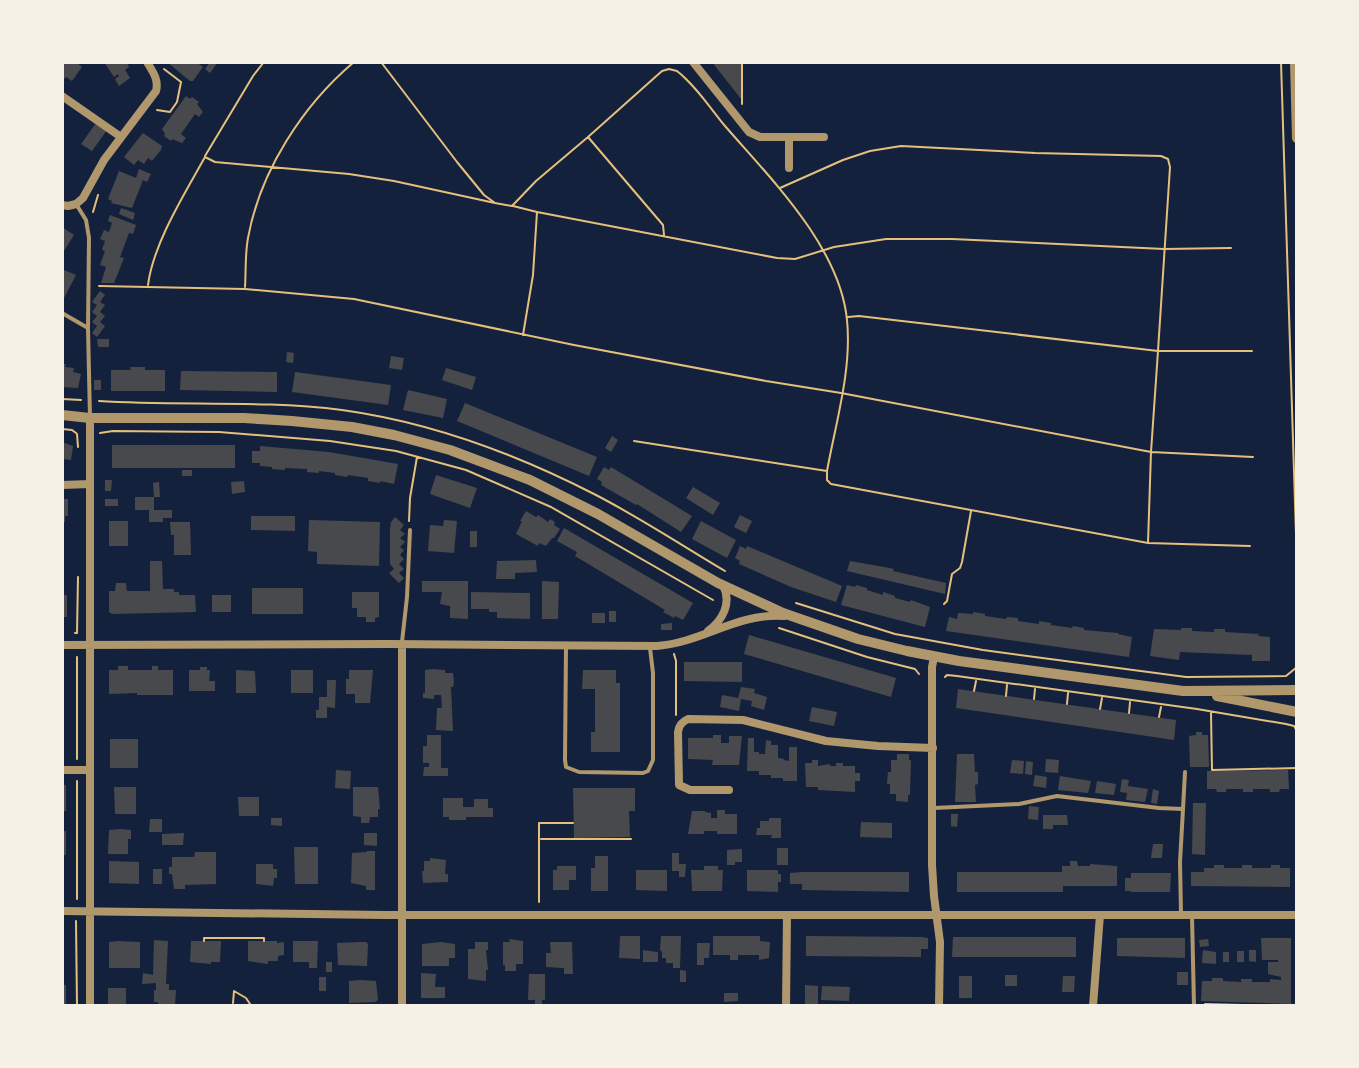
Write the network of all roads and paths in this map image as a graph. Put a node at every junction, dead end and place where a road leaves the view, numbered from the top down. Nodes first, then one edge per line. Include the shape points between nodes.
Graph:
1 (147, 62) edge
2 (264, 62) edge
3 (354, 62) edge
4 (381, 62) edge
5 (693, 62) edge
6 (742, 62) edge
7 (1281, 62) edge
8 (1296, 64) edge
9 (62, 96) edge
10 (739, 120) junction
11 (121, 137) junction
12 (588, 137) junction
13 (824, 137) dead end
14 (789, 138) junction
15 (1297, 138) edge
16 (205, 157) junction
17 (273, 167) junction
18 (789, 168) dead end
19 (780, 188) junction
20 (495, 203) junction
21 (76, 204) junction
22 (62, 205) edge
23 (512, 206) junction
24 (537, 212) junction
25 (664, 236) junction
26 (1231, 248) dead end
27 (1164, 249) junction
28 (823, 251) junction
29 (105, 286) dead end
30 (148, 286) junction
31 (245, 289) junction
32 (62, 313) edge
33 (847, 318) junction
34 (88, 328) junction
35 (523, 335) junction
36 (1158, 351) junction
37 (1252, 351) dead end
38 (841, 393) junction
39 (62, 399) edge
40 (90, 401) junction
41 (62, 415) edge
42 (90, 418) junction
43 (62, 429) edge
44 (77, 434) junction
45 (82, 434) dead end
46 (95, 435) dead end
47 (634, 441) dead end
48 (1151, 452) junction
49 (78, 456) dead end
50 (417, 457) junction
51 (1253, 457) dead end
52 (827, 471) junction
53 (90, 484) junction
54 (62, 485) edge
55 (971, 511) junction
56 (410, 530) joint
57 (1148, 543) junction
58 (1250, 546) dead end
59 (1297, 566) edge
60 (725, 572) dead end
61 (78, 577) dead end
62 (723, 585) junction
63 (714, 601) dead end
64 (790, 601) dead end
65 (944, 604) dead end
66 (792, 616) junction
67 (777, 627) dead end
68 (77, 633) dead end
69 (701, 636) junction
70 (402, 644) junction
71 (62, 645) edge
72 (90, 645) junction
73 (566, 646) junction
74 (650, 646) junction
75 (674, 652) dead end
76 (77, 655) dead end
77 (934, 657) junction
78 (1297, 667) edge
79 (922, 678) dead end
80 (940, 678) dead end
81 (976, 679) junction
82 (1007, 683) junction
83 (1036, 687) junction
84 (1297, 690) edge
85 (974, 691) dead end
86 (1069, 692) junction
87 (1195, 692) junction
88 (1006, 696) dead end
89 (1102, 696) junction
90 (1034, 699) dead end
91 (1131, 700) junction
92 (1067, 704) dead end
93 (1161, 704) junction
94 (1100, 709) dead end
95 (1212, 712) junction
96 (1297, 712) edge
97 (1129, 713) dead end
98 (1159, 717) dead end
99 (681, 724) junction
100 (1297, 731) edge
101 (933, 748) junction
102 (1297, 768) edge
103 (62, 770) edge
104 (77, 770) junction
105 (90, 770) junction
106 (1185, 772) dead end
107 (729, 790) dead end
108 (933, 808) junction
109 (1183, 809) junction
110 (573, 823) dead end
111 (540, 839) junction
112 (631, 839) dead end
113 (539, 905) dead end
114 (62, 911) edge
115 (76, 911) junction
116 (90, 911) junction
117 (936, 914) junction
118 (402, 915) junction
119 (787, 915) junction
120 (1100, 915) junction
121 (1181, 915) junction
122 (1192, 915) junction
123 (1297, 915) edge
124 (204, 941) dead end
125 (264, 941) dead end
126 (191, 1005) edge
127 (233, 1005) edge
128 (250, 1005) edge
129 (281, 1005) edge
130 (1194, 1005) edge
131 (77, 1006) edge
132 (90, 1006) edge
133 (402, 1006) edge
134 (786, 1006) edge
135 (939, 1006) edge
136 (1093, 1006) edge
137 (1280, 1006) edge

1 - 11 street via 156,91
2 - 16 path
3 - 17 path via 317,98
4 - 20 path
5 - 10 street
6 - 10 path
7 - 59 path
8 - 15 street
9 - 11 street
10 - 14 street via 755,135
11 - 21 street
12 - 19 path via 662,71 677,71
12 - 23 path
12 - 25 path via 663,225
13 - 14 street
14 - 18 street
16 - 17 path
16 - 30 path via 170,224
17 - 20 path via 394,181
17 - 31 path via 247,240
19 - 27 path via 843,160 901,146 1161,156 1170,167
19 - 28 path
20 - 23 path
21 - 22 street
21 - 34 lane via 89,238
23 - 24 path
24 - 25 path
24 - 35 path
25 - 28 path via 777,258
26 - 27 path
27 - 28 path via 919,238 859,242
27 - 36 path
28 - 33 path via 840,286
29 - 30 path
30 - 31 path
31 - 35 path via 354,299
32 - 34 lane
33 - 36 path
33 - 38 path
34 - 40 lane
35 - 38 path
36 - 37 path
36 - 48 path
38 - 48 path
38 - 52 path
39 - 40 path
40 - 42 lane
40 - 60 path via 273,404 411,424 543,470
41 - 42 street
42 - 53 street
42 - 62 street via 280,420 407,438 540,485
43 - 44 path
44 - 45 path
44 - 49 path
46 - 50 path via 235,433 330,441
47 - 52 path
48 - 51 path
48 - 57 path
50 - 56 path
50 - 63 path via 466,470 551,507
52 - 55 path via 831,484
53 - 54 street
53 - 72 street
55 - 57 path
55 - 65 path via 962,562 952,574
56 - 70 lane
57 - 58 path
61 - 68 path
62 - 66 street
62 - 69 street via 724,613
64 - 78 path via 932,642 1182,676 1286,676
66 - 69 street via 749,618
66 - 77 street
67 - 79 path via 915,669
69 - 74 street
70 - 72 street
70 - 73 street
70 - 118 street
71 - 72 street
72 - 105 street
73 - 74 street
73 - 74 lane via 566,767 643,773 653,760
75 - 99 path via 675,714
76 - 104 path
77 - 87 street
77 - 101 street
80 - 81 path
81 - 82 path
81 - 85 path
82 - 83 path
82 - 88 path
83 - 86 path
83 - 90 path
84 - 87 street
86 - 89 path
86 - 92 path
87 - 96 street
89 - 91 path
89 - 94 path
91 - 93 path
91 - 97 path
93 - 95 path
93 - 98 path
95 - 100 path via 1286,724
95 - 102 path via 1212,770
99 - 101 street via 688,719 743,720 826,741
99 - 107 street via 679,785
101 - 108 street
103 - 104 street
104 - 105 street
104 - 115 path
105 - 116 street
106 - 109 lane
108 - 109 lane via 1019,804 1057,796
108 - 117 street
109 - 121 lane
110 - 111 path via 539,823
111 - 112 path
111 - 113 path
114 - 115 street
115 - 116 street
115 - 131 path
116 - 118 street
116 - 132 street
117 - 119 street
117 - 120 street
117 - 135 street
118 - 119 street
118 - 133 street
119 - 134 street
120 - 121 street
120 - 136 street
121 - 122 street
122 - 123 street
122 - 130 lane
124 - 125 path
126 - 127 path
127 - 128 path
127 - 128 path via 234,991
128 - 129 path
130 - 137 path

